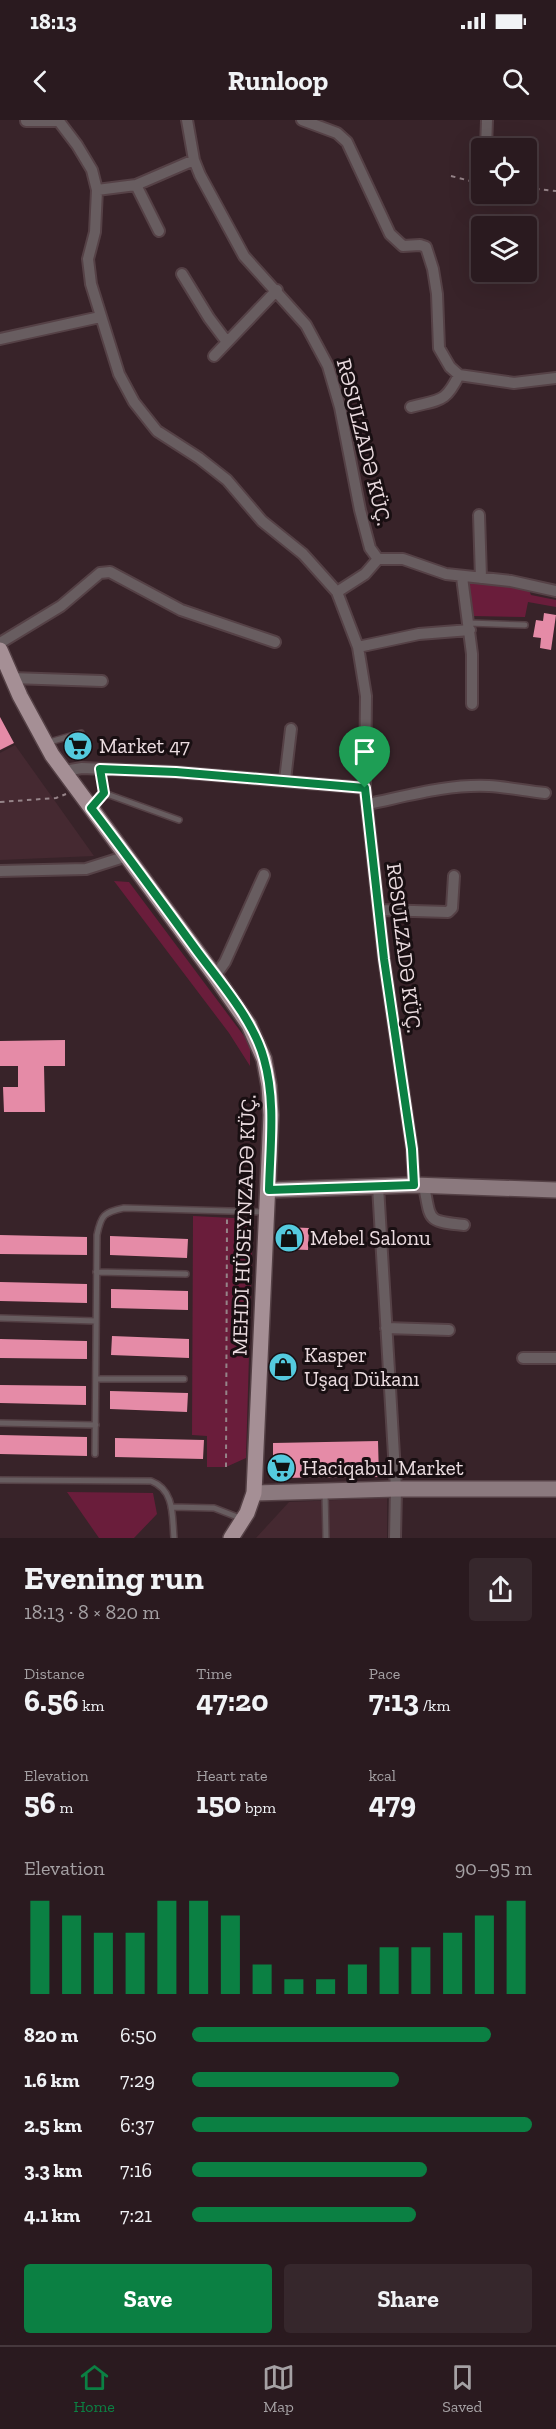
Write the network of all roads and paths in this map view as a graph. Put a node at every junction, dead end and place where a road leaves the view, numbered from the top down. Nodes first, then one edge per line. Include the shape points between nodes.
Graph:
1 (188, 120) edge
2 (302, 120) edge
3 (487, 120) edge
4 (26, 121) edge
5 (59, 121) edge
6 (486, 138) edge
7 (194, 160) junction
8 (451, 176) dead end
9 (471, 181) edge
10 (136, 185) junction
11 (537, 189) edge
12 (97, 190) junction
13 (556, 191) edge
14 (159, 231) dead end
15 (182, 274) dead end
16 (276, 290) junction
17 (100, 317) junction
18 (0, 339) edge
19 (227, 342) junction
20 (214, 356) dead end
21 (459, 375) junction
22 (556, 378) edge
23 (411, 406) dead end
24 (479, 515) dead end
25 (378, 559) junction
26 (462, 577) junction
27 (481, 578) junction
28 (556, 591) edge
29 (337, 592) junction
30 (525, 625) dead end
31 (470, 627) junction
32 (275, 642) dead end
33 (0, 643) edge
34 (358, 647) junction
35 (0, 650) edge
36 (11, 678) junction
37 (102, 681) dead end
38 (471, 704) dead end
39 (291, 729) dead end
40 (81, 733) dead end
41 (44, 743) junction
42 (100, 769) junction
43 (64, 771) junction
44 (285, 780) junction
45 (76, 788) junction
46 (365, 788) junction
47 (104, 793) junction
48 (544, 793) dead end
49 (0, 802) edge
50 (368, 804) junction
51 (91, 808) junction
52 (179, 820) dead end
53 (127, 856) junction
54 (0, 871) edge
55 (264, 875) dead end
56 (454, 876) dead end
57 (379, 910) junction
58 (215, 976) junction
59 (378, 1186) junction
60 (419, 1186) junction
61 (269, 1190) junction
62 (556, 1190) edge
63 (268, 1212) junction
64 (227, 1218) dead end
65 (464, 1225) dead end
66 (96, 1272) junction
67 (186, 1274) dead end
68 (0, 1318) edge
69 (96, 1321) junction
70 (386, 1328) junction
71 (449, 1330) dead end
72 (523, 1358) dead end
73 (556, 1358) edge
74 (96, 1379) junction
75 (184, 1379) dead end
76 (0, 1423) edge
77 (96, 1425) junction
78 (95, 1454) dead end
79 (226, 1467) dead end
80 (0, 1480) edge
81 (396, 1489) junction
82 (556, 1489) edge
83 (325, 1491) junction
84 (254, 1493) junction
85 (171, 1507) junction
86 (242, 1518) junction
87 (174, 1538) edge
88 (218, 1538) edge
89 (231, 1538) edge
90 (326, 1538) edge
91 (395, 1538) edge

1 - 7 street, RƏSULZADƏ KÜÇ.
2 - 21 street via 337,133 348,142 390,234 403,246 426,248 437,294 439,348
3 - 6 street
4 - 5 street
5 - 12 street via 92,170
7 - 10 street
7 - 16 street, RƏSULZADƏ KÜÇ. via 244,256
8 - 9 path
10 - 12 street
10 - 14 street
11 - 13 path
12 - 17 street via 95,231 88,259
15 - 19 street
16 - 19 street
16 - 25 street, RƏSULZADƏ KÜÇ. via 306,326 328,366 360,510 370,548
17 - 18 street
17 - 29 street via 119,374 134,402 157,431 227,480 262,521 303,554
19 - 20 street
21 - 22 street via 514,383
21 - 23 street via 450,394
24 - 27 street
25 - 26 street, RƏSULZADƏ KÜÇ. via 403,559
25 - 29 street, RƏSULZADƏ KÜÇ. via 365,574
26 - 27 street, RƏSULZADƏ KÜÇ.
26 - 31 street
27 - 28 street, RƏSULZADƏ KÜÇ.
29 - 34 street, RƏSULZADƏ KÜÇ.
30 - 31 lane
31 - 34 street
31 - 38 street
32 - 33 street via 181,610 110,572 100,573 61,606
34 - 46 street, RƏSULZADƏ KÜÇ. via 366,696
35 - 36 main road, MEHDI HÜSEYNZADƏ KÜÇ.
36 - 37 street
36 - 41 main road, MEHDI HÜSEYNZADƏ KÜÇ.
39 - 44 street
40 - 41 lane
41 - 43 main road, MEHDI HÜSEYNZADƏ KÜÇ.
42 - 43 street
42 - 44 street
42 - 47 lane
43 - 45 main road, MEHDI HÜSEYNZADƏ KÜÇ.
44 - 46 street
45 - 49 path via 56,798
45 - 51 main road, MEHDI HÜSEYNZADƏ KÜÇ.
46 - 50 street, RƏSULZADƏ KÜÇ.
47 - 51 lane
47 - 52 lane
48 - 50 street via 462,787
50 - 57 street, RƏSULZADƏ KÜÇ.
51 - 53 main road, MEHDI HÜSEYNZADƏ KÜÇ.
53 - 54 street via 86,869
53 - 58 main road, MEHDI HÜSEYNZADƏ KÜÇ.
55 - 58 street
56 - 57 street via 453,908 448,912
57 - 60 street, RƏSULZADƏ KÜÇ.
58 - 61 main road, MEHDI HÜSEYNZADƏ KÜÇ. via 249,1025 264,1059 271,1115
59 - 60 main road
59 - 61 main road
59 - 70 street
60 - 62 main road
60 - 65 street, RƏSULZADƏ KÜÇ. via 430,1217 436,1222
61 - 63 main road, MEHDI HÜSEYNZADƏ KÜÇ.
63 - 66 lane via 124,1208 110,1211 100,1219
63 - 84 main road, MEHDI HÜSEYNZADƏ KÜÇ.
64 - 79 path
66 - 67 lane
66 - 69 lane
68 - 69 lane
69 - 74 lane
70 - 71 street
70 - 81 street
72 - 73 street
74 - 75 lane
74 - 77 lane
76 - 77 lane
77 - 78 lane
80 - 85 lane via 151,1481 165,1491
81 - 82 main road
81 - 83 main road
81 - 91 street
83 - 84 main road
83 - 90 lane
84 - 86 main road, MEHDI HÜSEYNZADƏ KÜÇ.
85 - 86 lane via 214,1508
85 - 87 lane
86 - 88 main road
86 - 89 main road, MEHDI HÜSEYNZADƏ KÜÇ.

